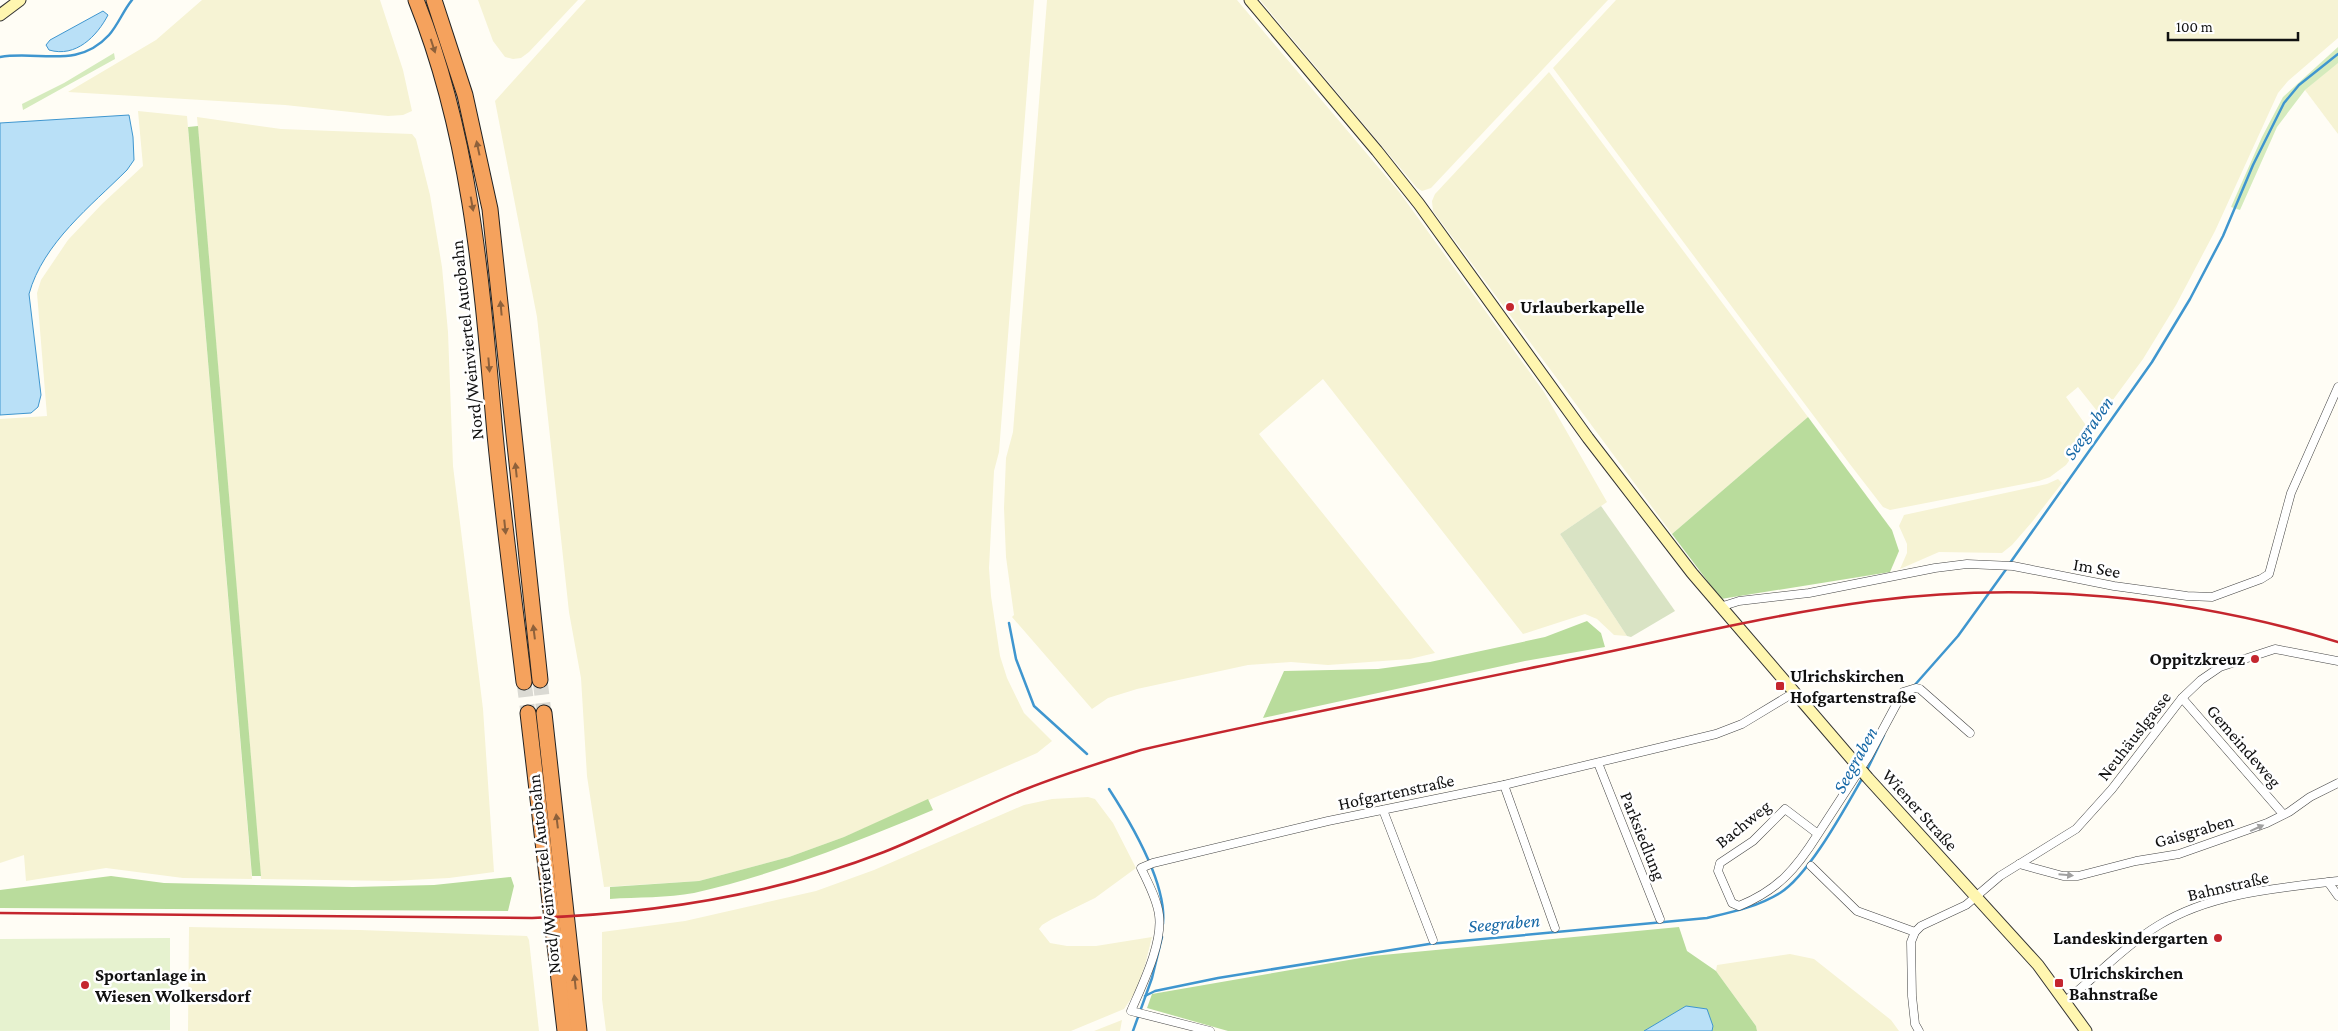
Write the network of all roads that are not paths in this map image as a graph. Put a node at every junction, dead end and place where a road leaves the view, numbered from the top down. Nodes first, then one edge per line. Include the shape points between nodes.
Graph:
1 (20, 0) edge
2 (416, 0) edge
3 (434, 0) edge
4 (1250, 0) edge
5 (0, 15) edge
6 (2338, 387) edge
7 (1720, 607) junction
8 (2338, 660) edge
9 (540, 680) tunnel mouth
10 (524, 682) tunnel mouth
11 (1796, 692) junction
12 (2182, 698) junction
13 (528, 713) tunnel mouth
14 (544, 713) tunnel mouth
15 (1970, 732) dead end
16 (1598, 763) junction
17 (1863, 773) junction
18 (2338, 783) edge
19 (1504, 785) junction
20 (1383, 810) junction
21 (2283, 814) junction
22 (1818, 834) junction
23 (2019, 864) junction
24 (1811, 866) dead end
25 (2338, 881) edge
26 (2328, 882) junction
27 (2338, 896) edge
28 (1975, 897) junction
29 (1660, 919) dead end
30 (1555, 928) dead end
31 (1915, 932) junction
32 (1433, 940) dead end
33 (2064, 1002) junction
34 (565, 1031) edge
35 (579, 1031) edge
36 (1210, 1031) edge
37 (1919, 1031) edge
38 (2086, 1031) edge

1 - 5 street
2 -> 10 highway, Nord/Weinviertel Autobahn via 449,101 472,205
9 -> 3 highway, Nord/Weinviertel Autobahn via 490,209 465,95
4 - 7 street, Wiener Straße via 1419,204 1588,438
6 - 7 street, Im See via 2291,493 2269,574 2212,597 2104,585 1999,564 1948,565 1809,593 1740,600
7 - 11 street, Wiener Straße
8 - 12 street, Neuhäuslgasse via 2275,649 2220,667
11 - 16 street, Hofgartenstraße via 1742,724 1716,734
11 - 17 street, Wiener Straße
12 - 21 street, Gemeindeweg
12 - 23 street, Neuhäuslgasse via 2087,818 2066,837
13 - 34 highway, Nord/Weinviertel Autobahn
35 -> 14 highway, Nord/Weinviertel Autobahn
15 - 17 street, Bachweg via 1920,689 1903,692
16 - 19 street, Hofgartenstraße
16 - 29 street, Parksiedlung
17 - 22 street, Bachweg
17 - 28 street, Wiener Straße
18 - 21 street, Gaisgraben
19 - 20 street, Hofgartenstraße
19 - 30 street
20 - 32 street
20 - 36 street, Hofgartenstraße via 1142,868 1159,916 1158,936 1137,1012
23 -> 21 street, Gaisgraben via 2063,876 2078,876 2179,854 2228,835 2248,831
22 - 22 street, Bachweg via 1788,875 1772,889 1739,906 1732,904 1718,871 1720,862 1753,841 1786,809
23 - 28 street, Neuhäuslgasse
24 - 31 street via 1857,911
25 - 26 street, Bahnstraße
26 - 27 street
26 - 33 street, Bahnstraße via 2232,897 2184,912 2137,940
28 - 31 street, Neuhäuslgasse
28 - 33 street, Wiener Straße via 2038,966
31 - 37 street via 1911,942 1912,996 1915,1024
33 - 38 street, Wiener Straße

